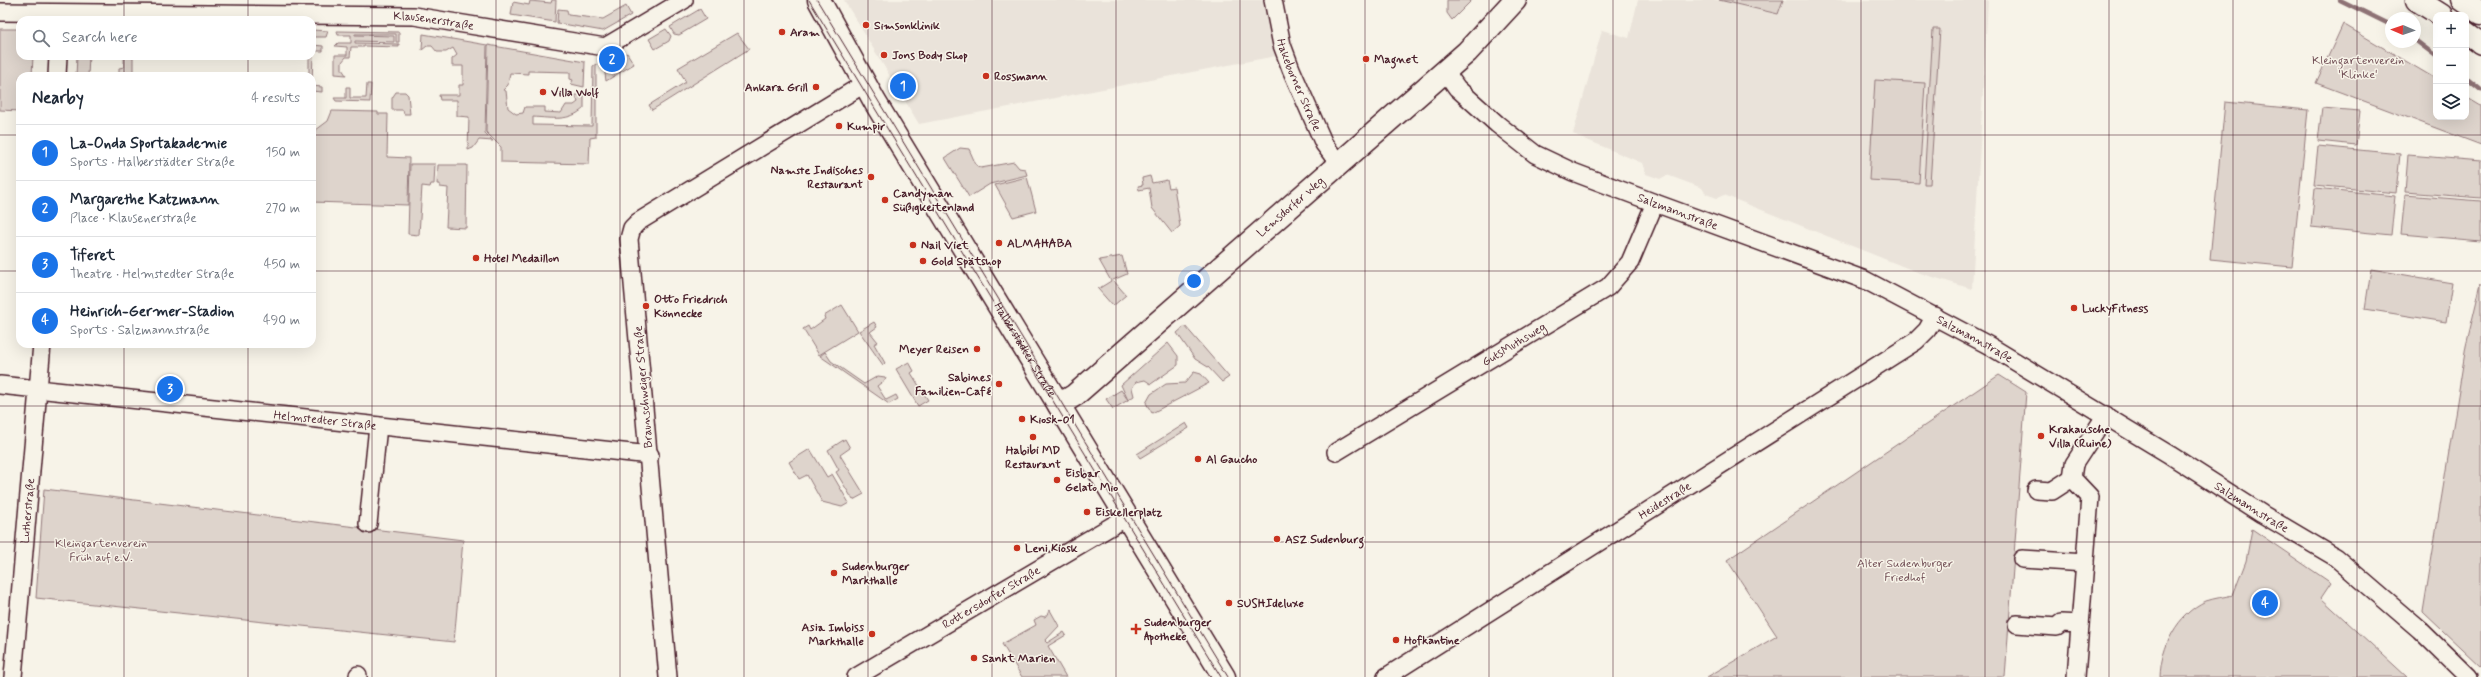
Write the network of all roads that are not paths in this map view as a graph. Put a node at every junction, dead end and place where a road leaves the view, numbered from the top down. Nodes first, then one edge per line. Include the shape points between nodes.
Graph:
1 (684, 0) edge
2 (807, 0) edge
3 (818, 0) edge
4 (1273, 0) edge
5 (1515, 0) edge
6 (2417, 0) edge
7 (2462, 0) edge
8 (0, 12) edge
9 (2436, 12) edge
10 (2481, 13) edge
11 (60, 16) edge
12 (2469, 34) edge
13 (2481, 43) edge
14 (58, 60) edge
15 (1445, 71) junction
16 (57, 72) edge
17 (864, 84) junction
18 (1339, 164) junction
19 (1655, 203) junction
20 (1936, 316) junction
21 (42, 348) edge
22 (0, 386) edge
23 (37, 390) junction
24 (1059, 405) junction
25 (2106, 415) junction
26 (378, 426) junction
27 (1336, 452) dead end
28 (650, 455) junction
29 (2072, 478) junction
30 (2036, 490) dead end
31 (1127, 517) junction
32 (368, 524) dead end
33 (2022, 559) dead end
34 (2085, 563) junction
35 (2017, 624) dead end
36 (2080, 624) junction
37 (13, 677) edge
38 (668, 677) edge
39 (856, 677) edge
40 (1224, 677) edge
41 (1386, 677) edge
42 (2076, 677) edge
43 (2468, 677) edge

1 - 11 street, Klausenerstraße via 605,47 414,16
2 - 17 main road, Halberstädter Straße
3 - 17 main road, Halberstädter Straße
4 - 18 street, Hakeborner Straße via 1282,45 1324,144
5 - 15 main road, Lemsdorfer Weg via 1467,52
6 - 9 main road
7 - 10 main road
8 - 11 street, Klausenerstraße
12 - 13 main road
14 - 16 street
15 - 18 main road, Lemsdorfer Weg
15 - 19 street, Salzmannstraße via 1457,88 1528,150 1573,172
17 - 24 main road, Halberstädter Straße
17 - 28 street, Braunschweiger Straße via 632,228 629,239
18 - 24 main road, Lemsdorfer Weg via 1075,395
19 - 20 street, Salzmannstraße via 1864,280
19 - 27 street, GutsMuthsweg via 1630,262 1608,287
20 - 25 street, Salzmannstraße
20 - 41 street, Heidestraße via 1916,341
21 - 23 street, Lutherstraße
22 - 23 street, Helmstedter Straße
23 - 26 street, Helmstedter Straße
23 - 37 street, Lutherstraße
24 - 31 main road, Halberstädter Straße
25 - 29 street via 2074,464
25 - 43 street, Salzmannstraße via 2335,557 2420,630
26 - 28 street, Helmstedter Straße
26 - 32 street
28 - 38 street, Braunschweiger Straße
29 - 30 street via 2052,491
29 - 34 street via 2090,497
31 - 39 street, Rottersdorfer Straße
31 - 40 main road, Halberstädter Straße
33 - 34 street
34 - 36 street
35 - 36 street via 2057,627 2061,623
36 - 42 street

